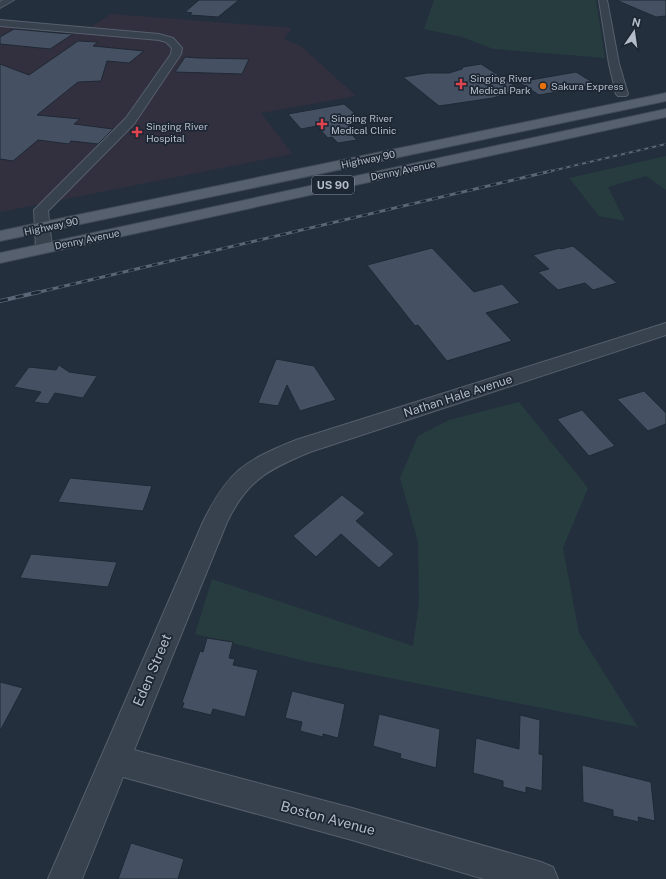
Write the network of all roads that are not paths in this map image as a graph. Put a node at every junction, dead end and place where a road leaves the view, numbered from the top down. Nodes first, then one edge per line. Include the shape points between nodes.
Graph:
1 (10, 0) edge
2 (602, 0) edge
3 (0, 5) edge
4 (0, 23) edge
5 (622, 94) dead end
6 (666, 97) edge
7 (666, 113) edge
8 (464, 125) dead end
9 (480, 136) junction
10 (499, 149) junction
11 (42, 228) junction
12 (0, 236) edge
13 (44, 248) junction
14 (0, 258) edge
15 (666, 329) edge
16 (254, 470) joint
17 (115, 760) junction
18 (65, 879) edge
19 (541, 879) edge

1 - 3 street
2 - 5 street
4 - 11 street via 152,36 167,39 177,48 176,54 130,121 40,210
6 - 9 main road, Highway 90 / US 90
7 - 10 main road, Denny Avenue / US 90
8 - 9 main road
9 - 10 main road
9 - 11 main road, Highway 90 / US 90
10 - 13 main road, Denny Avenue / US 90
11 - 12 main road, Highway 90 / US 90
11 - 13 street
13 - 14 main road, Denny Avenue / US 90
15 - 16 street, Nathan Hale Avenue via 303,446 278,456
16 - 17 street, Eden Street via 231,492 215,522
17 - 18 street, Eden Street
17 - 19 street, Boston Avenue via 352,824

